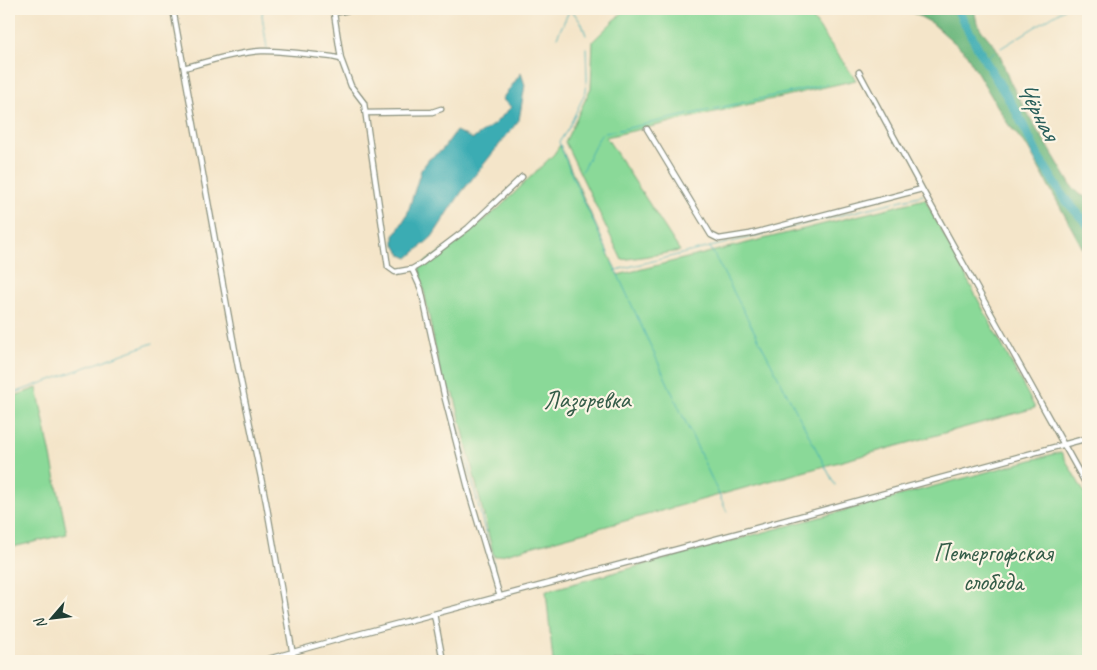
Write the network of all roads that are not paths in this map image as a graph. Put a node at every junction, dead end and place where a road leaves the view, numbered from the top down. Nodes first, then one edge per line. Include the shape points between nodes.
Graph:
1 (173, 9) edge
2 (354, 9) edge
3 (341, 59) junction
4 (184, 68) junction
5 (859, 72) dead end
6 (441, 109) dead end
7 (366, 113) junction
8 (647, 129) dead end
9 (522, 177) dead end
10 (922, 190) junction
11 (412, 269) junction
12 (1088, 438) edge
13 (1064, 445) junction
14 (1088, 488) edge
15 (500, 596) junction
16 (434, 614) junction
17 (292, 653) junction
18 (443, 660) edge
19 (261, 661) edge
20 (294, 661) edge

1 - 4 street
2 - 3 street via 334,13
3 - 4 street via 263,51 209,60
3 - 7 street
4 - 17 street
5 - 10 street
6 - 7 street via 432,112
7 - 11 street via 388,267 395,272
8 - 10 street via 711,235 719,239
9 - 11 street via 468,228
10 - 13 street
11 - 15 street via 420,289 470,496
12 - 13 street
13 - 14 street
13 - 15 street
15 - 16 street
16 - 17 street
16 - 18 street
17 - 19 street
17 - 20 street

